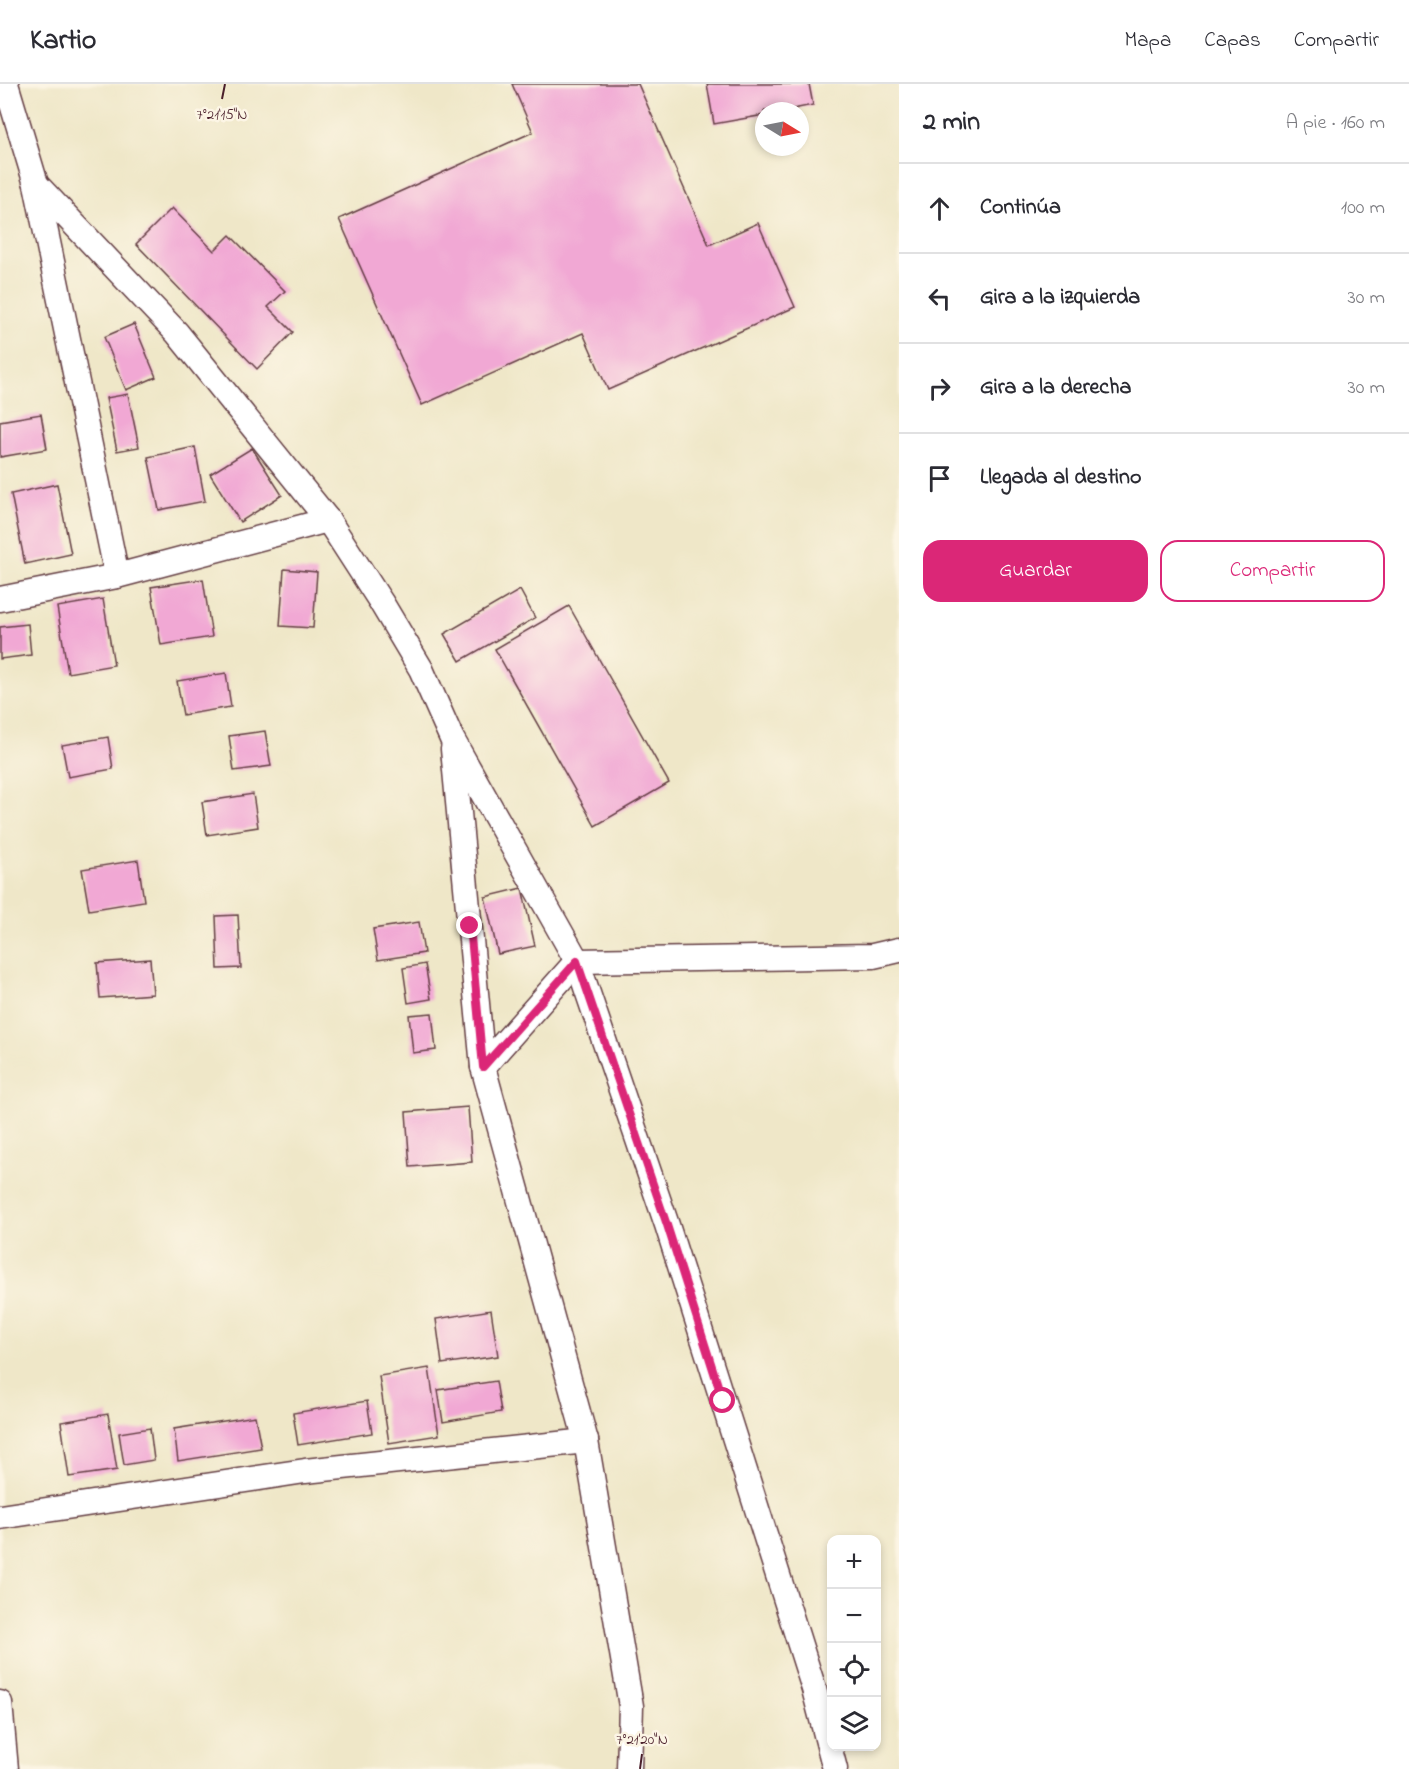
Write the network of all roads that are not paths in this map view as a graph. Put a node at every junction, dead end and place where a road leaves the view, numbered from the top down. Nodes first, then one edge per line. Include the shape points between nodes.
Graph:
1 (6, 84) edge
2 (36, 184) junction
3 (328, 520) junction
4 (117, 576) junction
5 (0, 599) edge
6 (452, 739) junction
7 (899, 950) edge
8 (577, 961) junction
9 (483, 1067) junction
10 (586, 1441) junction
11 (0, 1517) edge
12 (0, 1703) edge
13 (6, 1769) edge
14 (629, 1769) edge
15 (835, 1769) edge

1 - 2 street
2 - 3 street via 177,333
2 - 4 street
3 - 4 street
3 - 6 street via 421,669
4 - 5 street
6 - 8 street
6 - 9 street
7 - 8 street via 873,956
8 - 9 street
8 - 15 street via 667,1225 814,1689
9 - 10 street
10 - 11 street via 305,1472
10 - 14 street via 631,1706
12 - 13 street

